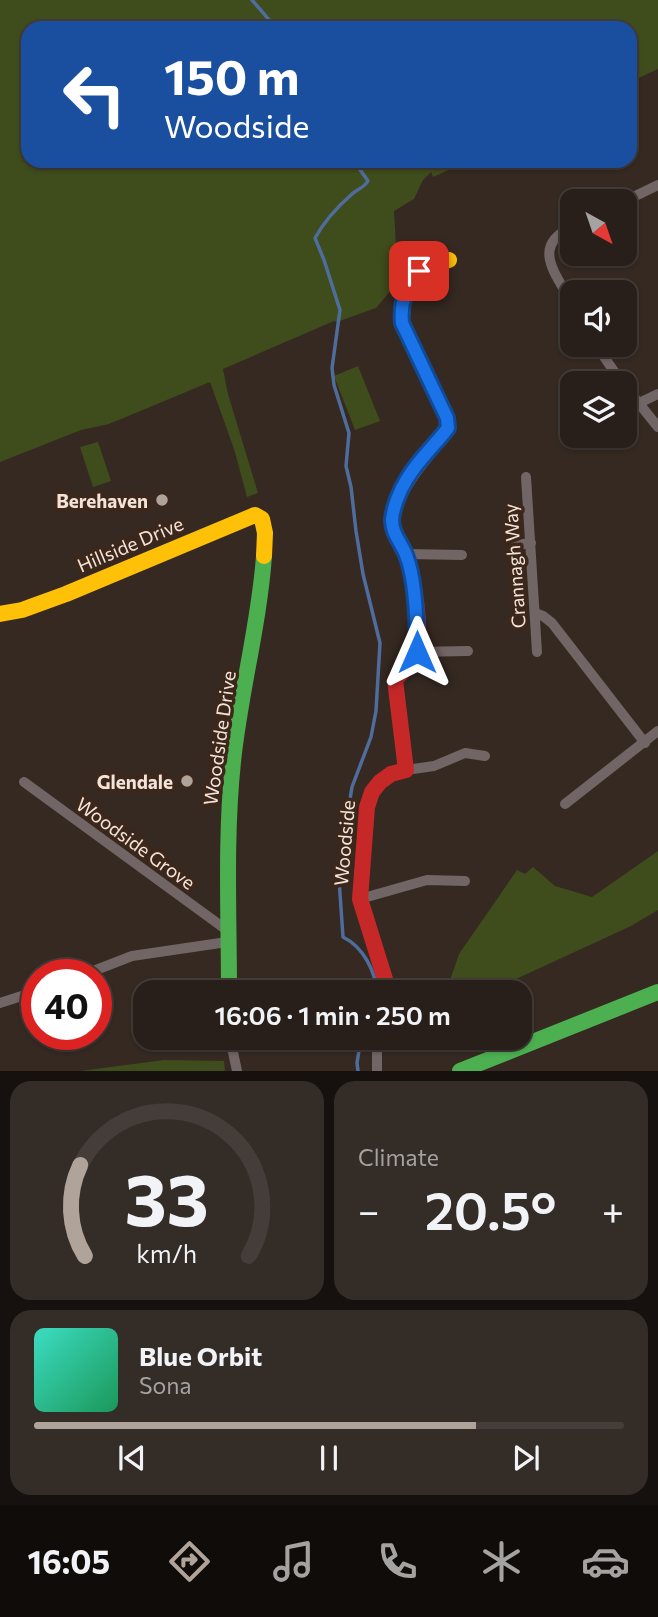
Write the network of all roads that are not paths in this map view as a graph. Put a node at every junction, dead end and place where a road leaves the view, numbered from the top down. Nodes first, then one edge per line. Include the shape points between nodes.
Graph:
1 (658, 185) edge
2 (637, 195) edge
3 (560, 234) edge
4 (449, 260) dead end
5 (560, 281) edge
6 (658, 394) edge
7 (637, 401) edge
8 (639, 403) junction
9 (658, 427) edge
10 (526, 477) dead end
11 (265, 533) joint
12 (531, 543) junction
13 (516, 545) dead end
14 (406, 554) junction
15 (462, 555) dead end
16 (535, 613) junction
17 (0, 614) edge
18 (468, 651) dead end
19 (417, 652) junction
20 (537, 652) dead end
21 (658, 731) edge
22 (645, 743) junction
23 (485, 756) dead end
24 (406, 770) junction
25 (24, 782) dead end
26 (565, 804) dead end
27 (465, 881) dead end
28 (360, 900) junction
29 (228, 937) junction
30 (112, 964) edge
31 (229, 980) edge
32 (385, 980) edge
33 (658, 992) edge
34 (21, 996) edge
35 (0, 1003) edge
36 (233, 1050) edge
37 (377, 1050) edge
38 (237, 1071) edge
39 (377, 1071) edge
40 (460, 1071) edge

1 - 2 street
3 - 5 street via 549,246 548,259
4 - 14 street via 419,271 401,309 402,323 448,428 421,458 397,500 392,520
6 - 8 street
7 - 8 street
8 - 9 street
10 - 12 street, Crannagh Way
11 - 17 street, Hillside Drive via 262,519 254,516 66,594
11 - 29 street, Woodside Drive via 261,599 233,759
12 - 13 street
12 - 16 street, Crannagh Way
14 - 15 street
14 - 19 street via 417,620
16 - 20 street, Crannagh Way
16 - 22 street via 552,623
18 - 19 street
19 - 24 street via 396,680
21 - 22 street
22 - 26 street
23 - 24 street, Woodside via 464,753 434,766
24 - 28 street, Woodside via 393,772 370,792
25 - 29 street, Woodside Grove
27 - 28 street, Woodside via 427,880
28 - 32 street, Woodside
29 - 30 street
29 - 31 street, Woodside Drive
33 - 40 street
34 - 35 street
36 - 38 street
37 - 39 street

